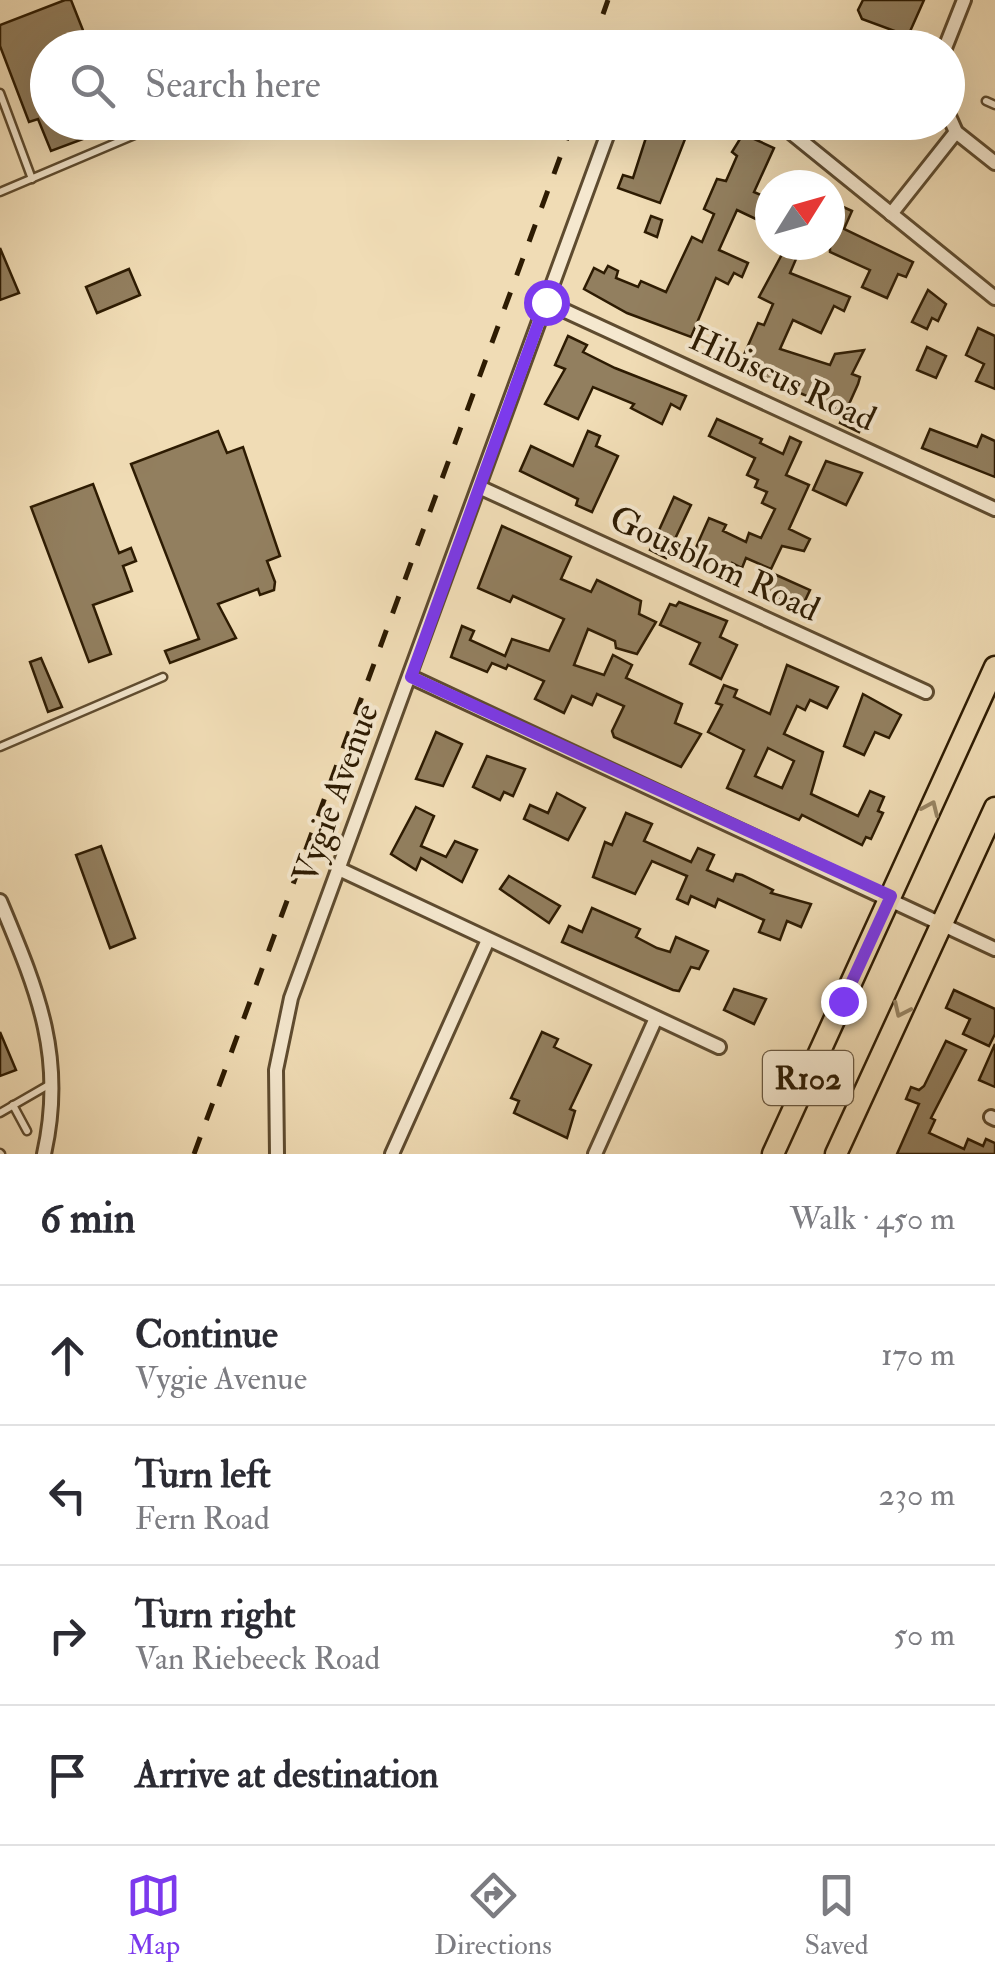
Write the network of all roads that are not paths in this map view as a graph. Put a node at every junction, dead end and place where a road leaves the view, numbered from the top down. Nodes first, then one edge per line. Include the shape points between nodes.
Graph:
1 (964, 0) edge
2 (952, 30) edge
3 (0, 93) edge
4 (986, 100) dead end
5 (995, 104) edge
6 (965, 139) edge
7 (123, 140) edge
8 (605, 140) edge
9 (800, 140) edge
10 (950, 140) edge
11 (995, 163) edge
12 (32, 179) junction
13 (0, 192) edge
14 (892, 214) junction
15 (995, 298) edge
16 (546, 302) junction
17 (479, 487) junction
18 (995, 509) edge
19 (995, 667) edge
20 (411, 677) junction
21 (163, 678) dead end
22 (926, 692) dead end
23 (0, 747) edge
24 (995, 808) edge
25 (339, 869) junction
26 (891, 896) junction
27 (0, 901) edge
28 (943, 922) junction
29 (488, 940) junction
30 (995, 948) edge
31 (656, 1018) junction
32 (720, 1046) dead end
33 (53, 1083) junction
34 (14, 1106) junction
35 (0, 1113) edge
36 (27, 1131) dead end
37 (44, 1154) edge
38 (277, 1154) edge
39 (392, 1154) edge
40 (595, 1154) edge
41 (773, 1154) edge
42 (836, 1154) edge

1 - 2 street
3 - 12 lane
4 - 5 lane
6 - 11 street
7 - 12 lane
8 - 16 street, Vygie Avenue
9 - 14 street
10 - 14 street
12 - 13 lane
14 - 15 street
16 - 17 street, Vygie Avenue
16 - 18 street, Hibiscus Road
17 - 20 street, Vygie Avenue
17 - 22 street, Gousblom Road
26 -> 19 main road, R102
20 - 25 street, Vygie Avenue
20 - 26 street
21 - 23 lane
24 - 28 main road, R102
25 - 29 street
25 - 38 street, Vygie Avenue via 280,1034
26 - 28 street
26 - 41 main road, R102
27 - 33 street via 48,1031
28 - 30 street
28 -> 42 main road, R102
29 - 31 street
29 - 39 street
31 - 32 street
31 - 40 street
33 - 34 lane
33 - 37 street
34 - 35 lane
34 - 36 lane

